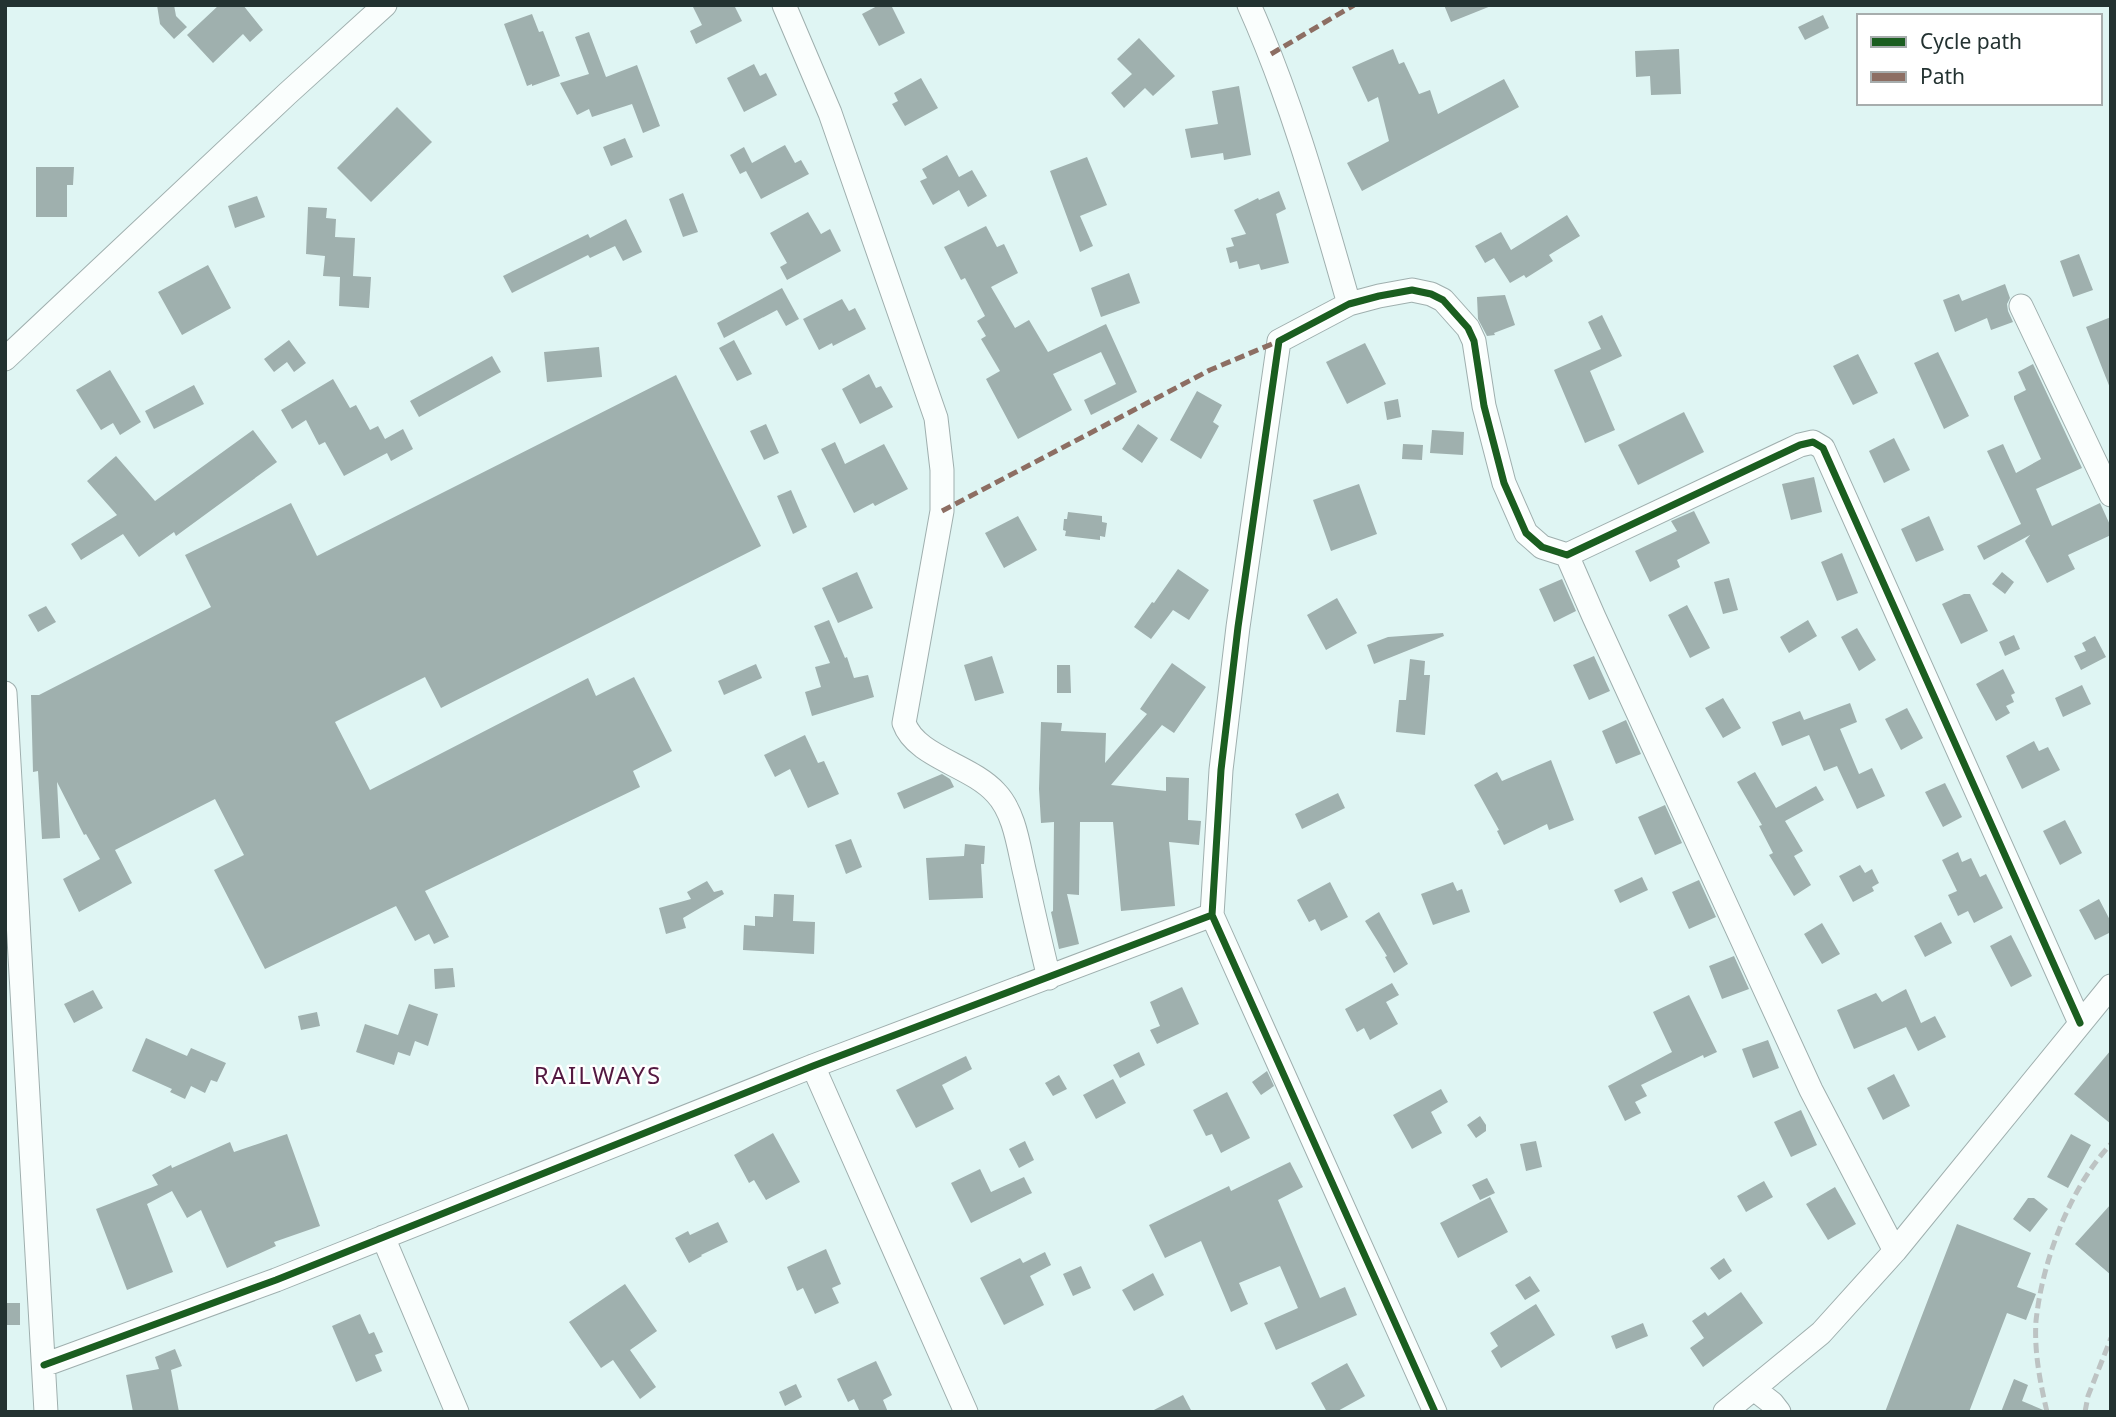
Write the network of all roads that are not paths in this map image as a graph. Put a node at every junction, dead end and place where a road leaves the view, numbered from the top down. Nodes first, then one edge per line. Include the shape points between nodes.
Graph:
1 (385, 5) edge
2 (784, 5) edge
3 (1249, 5) edge
4 (1349, 304) junction
5 (2021, 306) dead end
6 (5, 359) edge
7 (2111, 495) edge
8 (1567, 555) junction
9 (5, 693) edge
10 (1212, 915) junction
11 (1049, 978) junction
12 (2111, 986) edge
13 (2080, 1023) junction
14 (813, 1066) junction
15 (383, 1237) junction
16 (1895, 1251) junction
17 (44, 1365) junction
18 (1754, 1389) junction
19 (46, 1412) edge
20 (457, 1412) edge
21 (966, 1412) edge
22 (1435, 1412) edge
23 (1725, 1412) edge
24 (1779, 1412) edge

1 - 6 street
2 - 11 street via 830,113 936,418 942,511 904,723 916,743 977,776 998,794 1012,823
3 - 4 street via 1271,54
4 - 8 street via 1412,290 1443,300 1457,313 1474,341 1484,407 1504,483 1526,533 1542,547
4 - 10 street via 1279,341 1224,744
5 - 7 street
8 - 13 street via 1800,445 1813,442 1822,447
8 - 16 street via 1811,1090
9 - 17 street
10 - 11 street
10 - 22 street
11 - 14 street
12 - 13 street
13 - 16 street
14 - 15 street
14 - 21 street
15 - 17 street
15 - 20 street
16 - 18 street via 1821,1333
17 - 19 street
18 - 23 street
18 - 24 street

